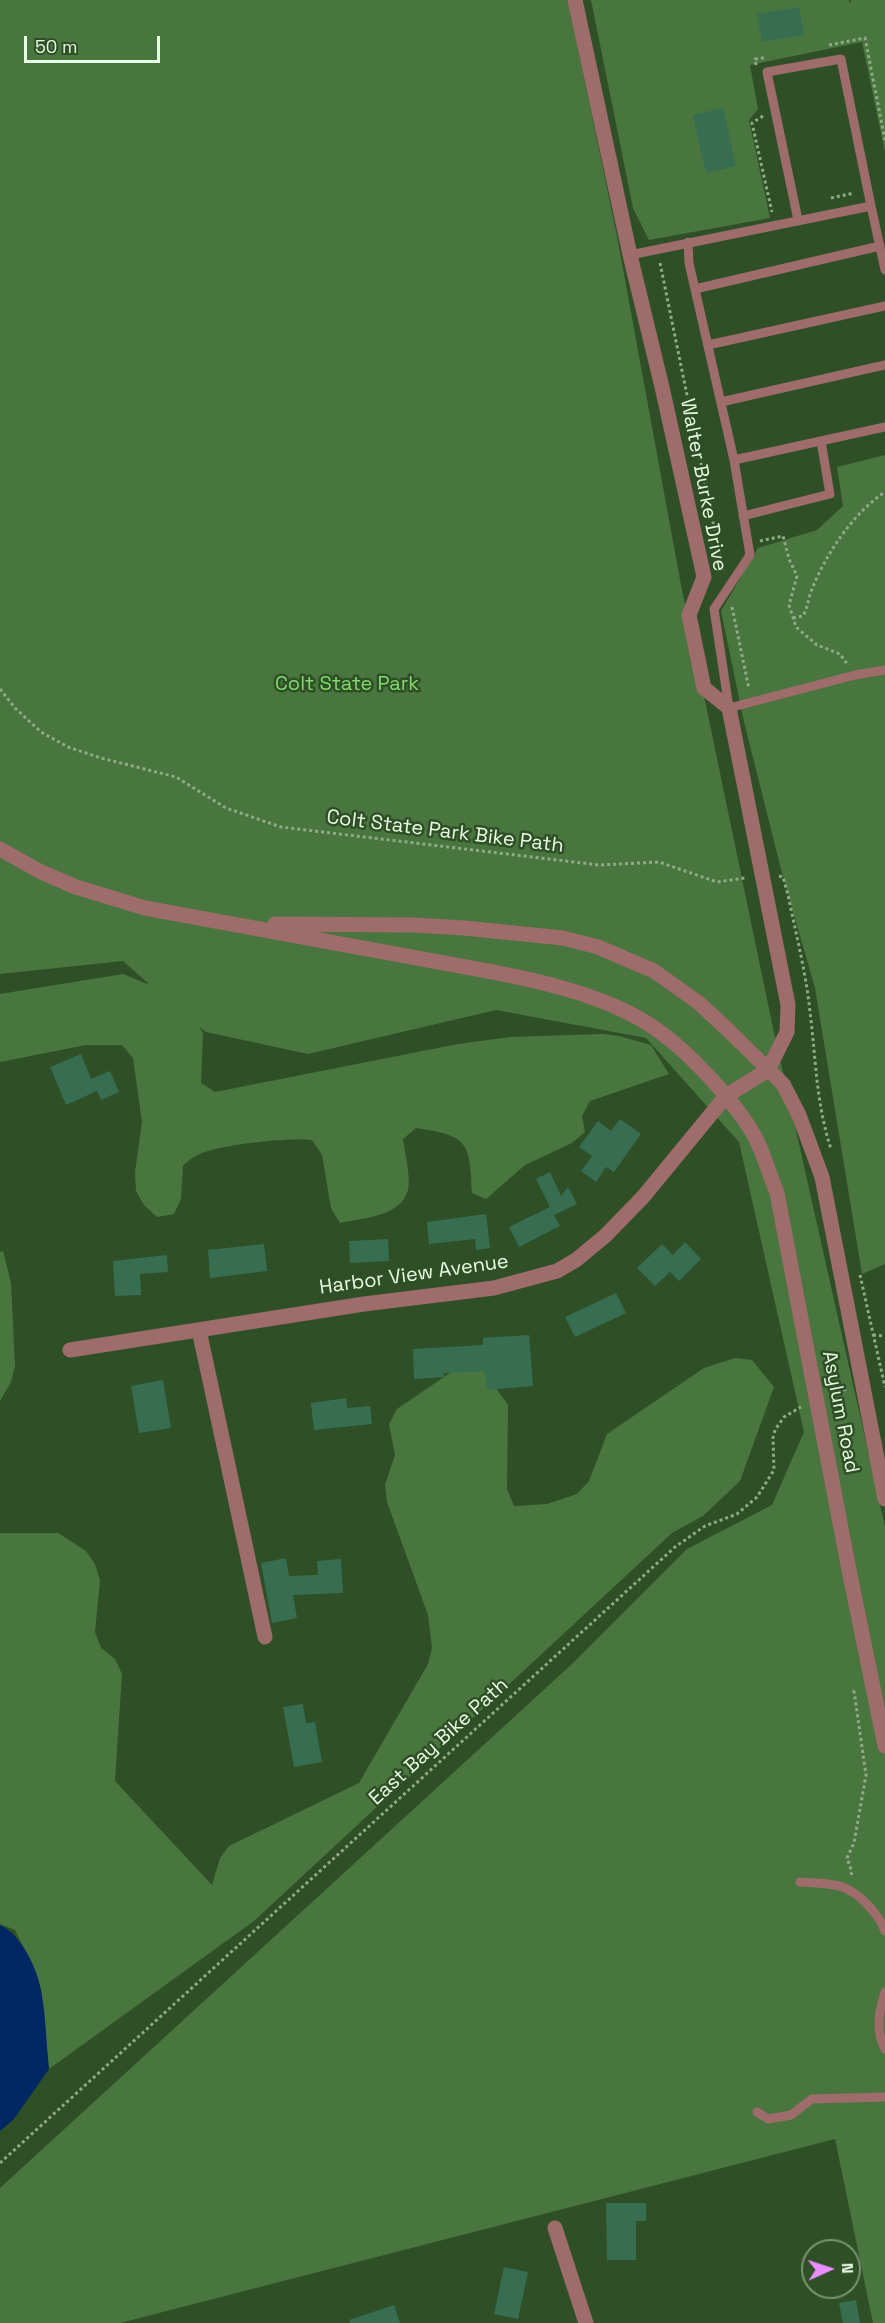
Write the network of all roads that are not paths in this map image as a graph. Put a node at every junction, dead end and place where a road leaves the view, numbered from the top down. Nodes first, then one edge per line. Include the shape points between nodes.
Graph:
1 (575, 0) edge
2 (871, 206) junction
3 (798, 220) junction
4 (688, 242) junction
5 (880, 246) junction
6 (630, 255) junction
7 (885, 270) edge
8 (695, 289) junction
9 (885, 306) edge
10 (708, 345) junction
11 (885, 365) edge
12 (721, 402) junction
13 (885, 427) edge
14 (821, 441) junction
15 (734, 460) junction
16 (743, 516) junction
17 (885, 670) edge
18 (729, 708) junction
19 (0, 849) edge
20 (209, 918) junction
21 (768, 1070) junction
22 (726, 1096) junction
23 (199, 1330) junction
24 (70, 1350) dead end
25 (885, 1499) edge
26 (265, 1637) dead end
27 (885, 1746) edge
28 (800, 1882) dead end
29 (885, 1932) edge
30 (885, 1992) edge
31 (885, 2049) edge
32 (885, 2097) edge
33 (757, 2112) dead end
34 (555, 2228) dead end
35 (586, 2323) edge

1 - 6 street, Walter Burke Drive
2 - 3 lane
2 - 3 lane via 841,59 767,72
2 - 5 lane
3 - 4 lane
4 - 6 lane
4 - 8 lane
5 - 7 lane
5 - 8 lane
6 - 18 street, Walter Burke Drive via 704,577 689,615 704,688
8 - 10 lane
9 - 10 lane
10 - 12 lane
11 - 12 lane
12 - 15 lane
13 - 14 lane
14 - 15 lane
14 - 16 lane via 830,494
15 - 16 lane
16 - 18 lane via 750,555 714,609
17 - 18 lane
18 - 21 street via 788,1005 787,1032
19 - 20 street via 40,872 93,893 145,908
20 - 21 street via 255,923 464,928 564,938 598,947 654,971 684,991
20 - 22 street via 539,981 579,993 630,1013 659,1031 690,1056
21 - 22 street, Harbor View Avenue
21 - 25 street, Asylum Road via 783,1084 799,1115 822,1177
22 - 23 street, Harbor View Avenue via 643,1197 605,1236 557,1271 494,1288
22 - 27 street, Asylum Road via 756,1140 777,1193
23 - 24 street, Harbor View Avenue
23 - 26 street
28 - 29 lane via 846,1888 870,1909
30 - 31 lane via 878,2030
32 - 33 lane via 812,2099 790,2115 768,2119
34 - 35 street

